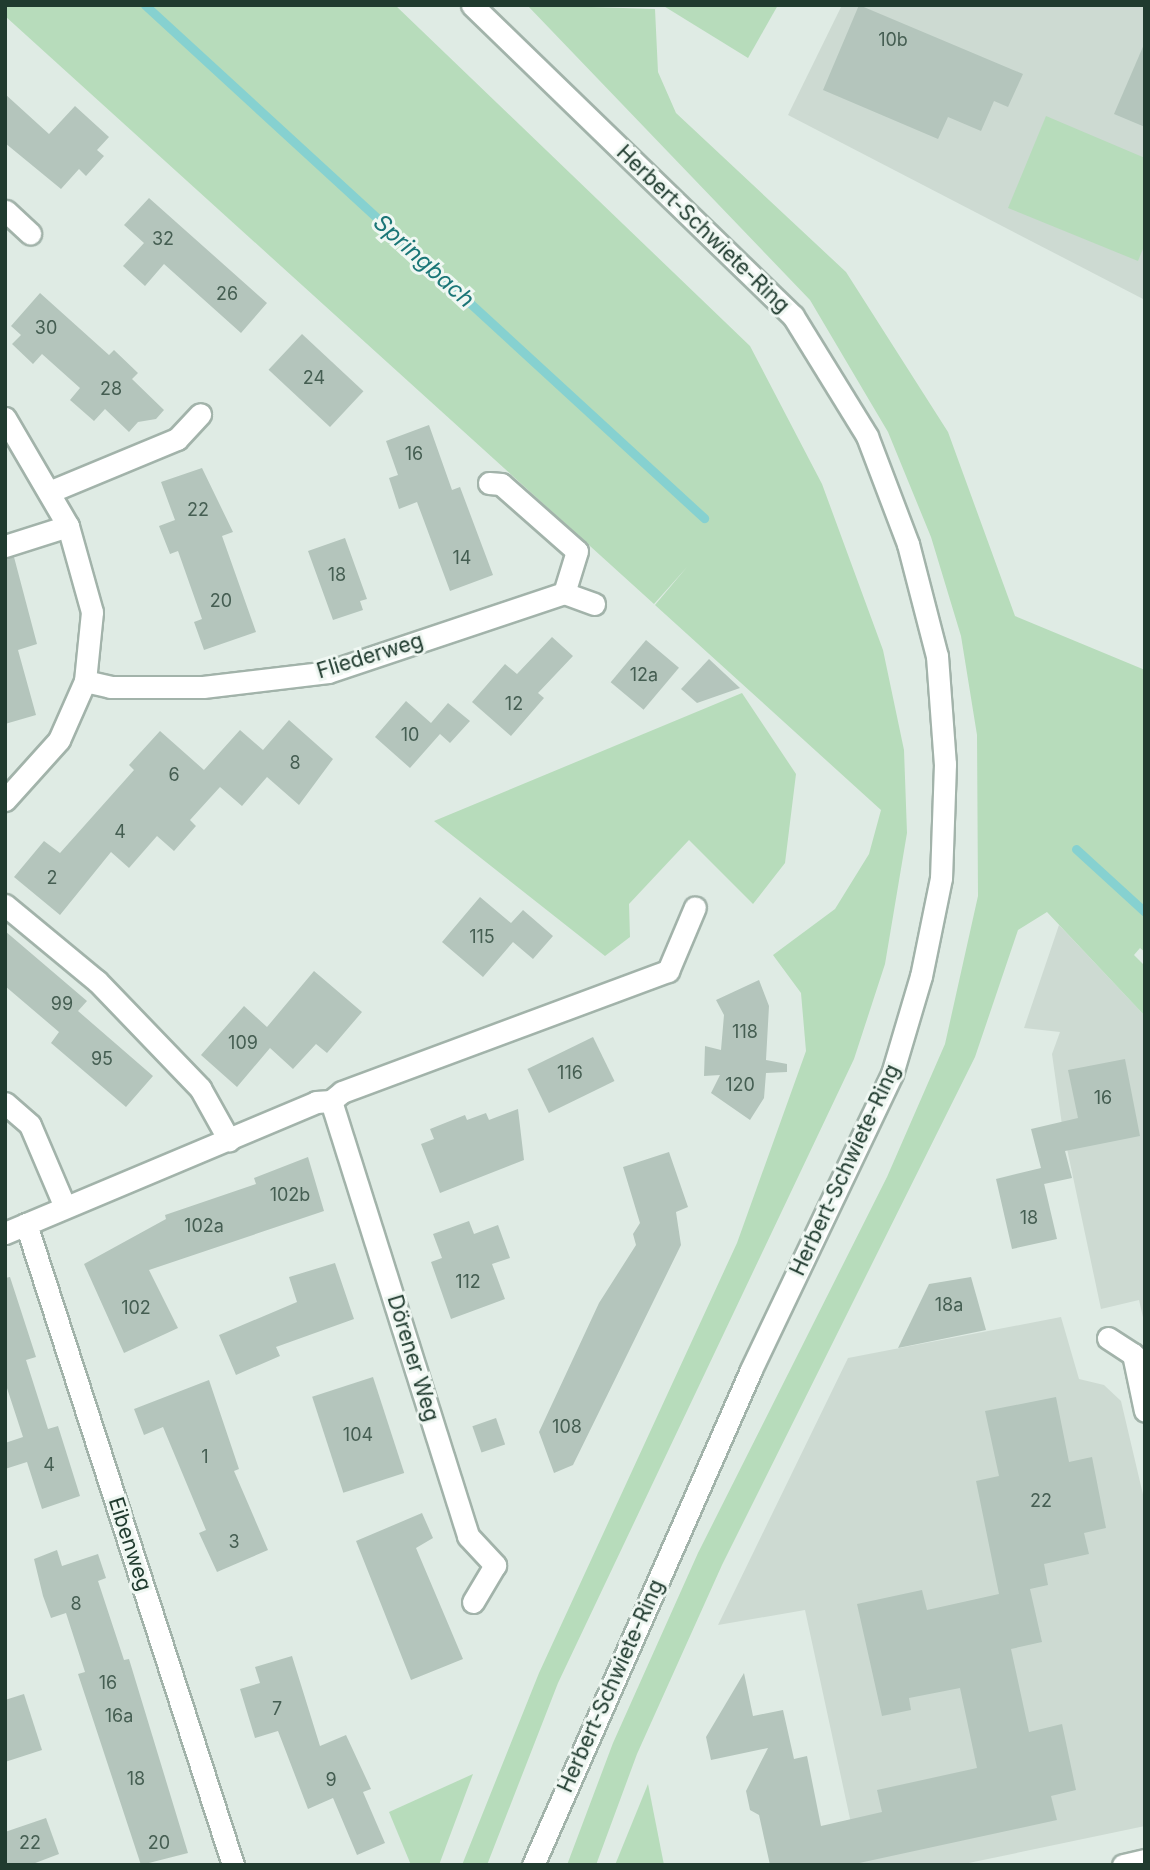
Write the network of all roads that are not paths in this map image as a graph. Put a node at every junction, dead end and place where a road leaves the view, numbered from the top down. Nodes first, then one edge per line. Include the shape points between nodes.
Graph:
1 (472, 5) edge
2 (5, 211) edge
3 (30, 233) dead end
4 (200, 414) dead end
5 (5, 418) edge
6 (489, 483) dead end
7 (49, 492) junction
8 (68, 526) junction
9 (5, 546) edge
10 (564, 593) junction
11 (594, 604) dead end
12 (85, 681) junction
13 (5, 800) edge
14 (5, 905) edge
15 (695, 907) dead end
16 (331, 1101) junction
17 (5, 1103) edge
18 (229, 1140) junction
19 (65, 1207) junction
20 (26, 1224) junction
21 (5, 1233) edge
22 (1108, 1338) dead end
23 (1145, 1411) edge
24 (474, 1602) dead end
25 (1145, 1860) edge
26 (233, 1865) edge
27 (533, 1865) edge
28 (1123, 1865) edge

1 - 27 street, Herbert-Schwiete-Ring via 793,316 867,436 908,544 937,656 945,764 941,877 921,976 892,1074 751,1370
2 - 3 street
4 - 7 street via 177,439
5 - 7 street
6 - 10 street via 501,484 577,551
7 - 8 street
8 - 9 street
8 - 12 street via 92,612
10 - 11 street
10 - 12 street, Fliederweg via 328,672 203,687 110,687
12 - 13 street via 59,740
14 - 18 street via 97,981 200,1088
15 - 16 street via 668,971 342,1092
16 - 18 street via 316,1102
16 - 24 street, Dörener Weg via 468,1536 495,1565
17 - 19 street via 30,1125
18 - 19 street
19 - 20 street
20 - 21 street
20 - 26 street, Eibenweg
22 - 23 street via 1133,1354
25 - 28 street

